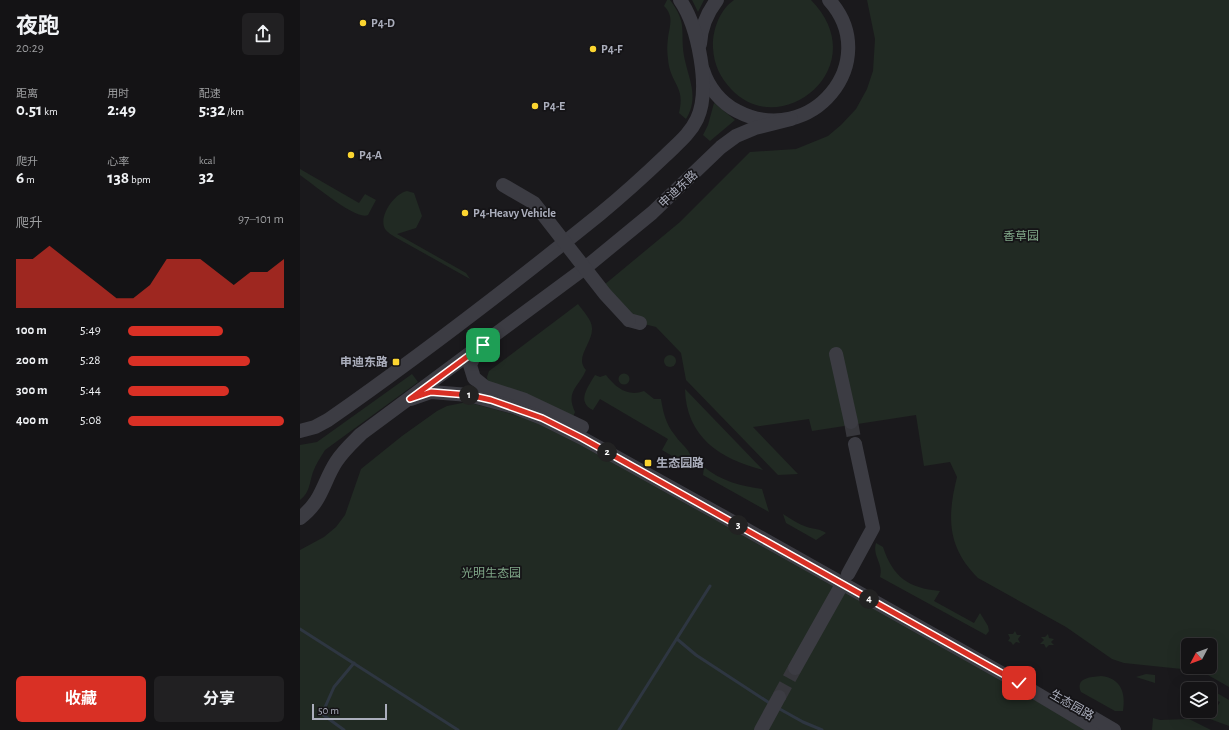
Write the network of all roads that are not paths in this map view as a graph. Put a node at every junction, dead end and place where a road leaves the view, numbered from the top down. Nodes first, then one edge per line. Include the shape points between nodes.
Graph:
1 (680, 0) edge
2 (717, 0) edge
3 (829, 0) edge
4 (842, 0) edge
5 (845, 29) junction
6 (700, 54) junction
7 (791, 120) junction
8 (503, 185) dead end
9 (634, 322) dead end
10 (483, 345) junction
11 (836, 354) dead end
12 (410, 399) junction
13 (851, 422) tunnel mouth
14 (300, 431) edge
15 (855, 444) tunnel mouth
16 (300, 518) edge
17 (848, 574) dead end
18 (840, 588) dead end
19 (796, 668) tunnel mouth
20 (779, 697) tunnel mouth
21 (761, 730) edge
22 (1098, 730) edge
23 (1114, 730) edge

1 - 6 street via 692,21
2 - 6 street via 709,11 701,32
3 - 5 street via 836,8
4 - 5 street
5 - 7 street via 848,52 843,75 825,100 813,110
6 - 7 street via 705,76 716,94 730,108 748,117 768,121
6 - 14 street via 702,90 697,119 688,134 632,188 478,310 344,409 315,427
7 - 10 street, 申迪东路 via 755,128 736,136 721,147 652,213 568,282
8 - 9 street, bridge via 534,203 605,294
10 - 12 street, 申迪东路
10 - 23 street, 生态园路 via 470,365 474,378 479,383 544,408 614,444 646,465
11 - 13 street
12 - 16 street, 申迪东路 via 346,448 336,461 316,503
12 - 22 street, 生态园路 via 431,392 469,395 514,407 542,418 724,517
15 - 17 street via 873,528
18 - 19 street
20 - 21 street

